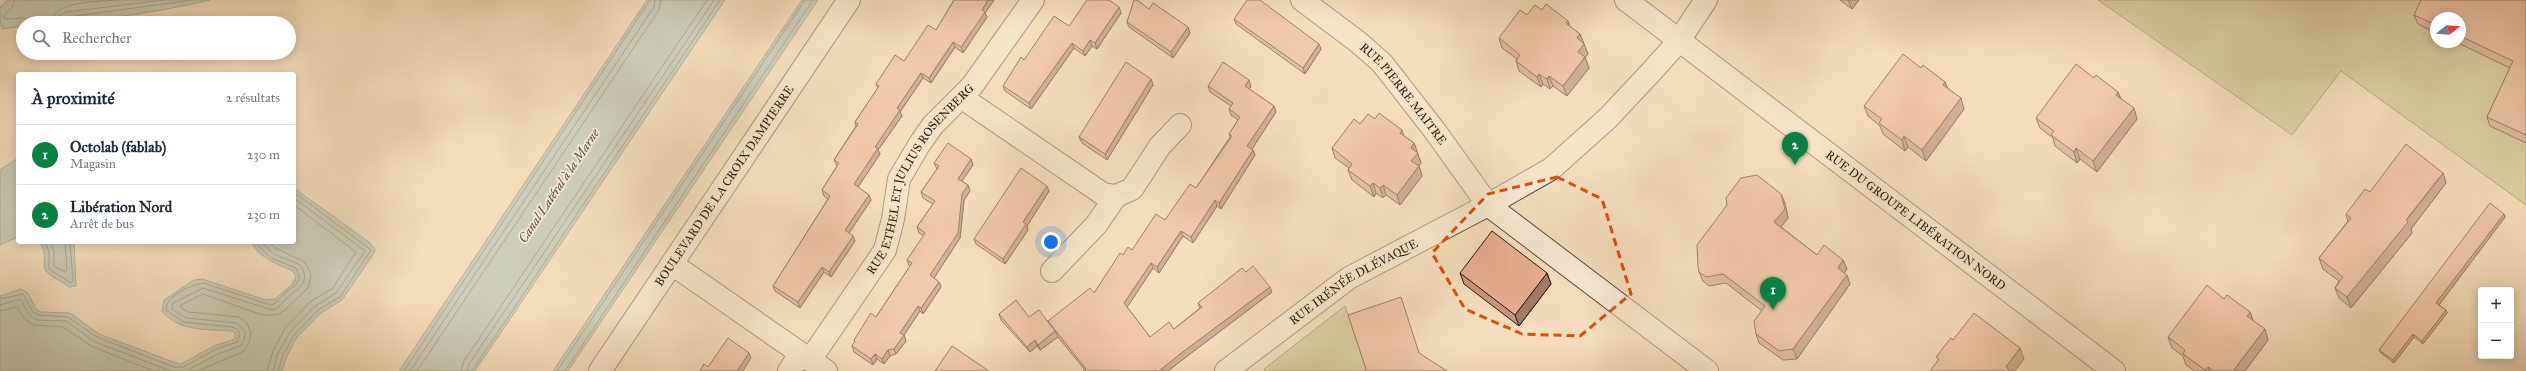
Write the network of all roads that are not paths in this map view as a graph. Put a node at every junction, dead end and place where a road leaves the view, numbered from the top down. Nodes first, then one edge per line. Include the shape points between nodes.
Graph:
1 (849, 0) edge
2 (1033, 0) edge
3 (1302, 0) edge
4 (1626, 0) edge
5 (1706, 0) edge
6 (1678, 42) junction
7 (961, 97) junction
8 (1180, 126) dead end
9 (1116, 196) junction
10 (1488, 205) junction
11 (672, 264) junction
12 (1052, 271) dead end
13 (806, 364) edge
14 (600, 371) edge
15 (1226, 371) edge
16 (1707, 371) edge
17 (2114, 371) edge

1 - 11 street, BOULEVARD DE LA CROIX DAMPIERRE
2 - 7 street, RUE ETHEL ET JULIUS ROSENBERG
3 - 10 street, RUE PIERRE MAITRE via 1382,63
4 - 6 street, RUE DU GROUPE LIBÉRATION NORD
5 - 6 street, RUE IRÉNÉE DLÉVAQUE
6 - 10 street, RUE IRÉNÉE DLÉVAQUE via 1608,118 1551,169
6 - 17 street, RUE DU GROUPE LIBÉRATION NORD
7 - 9 street via 1103,194
7 - 13 street, RUE ETHEL ET JULIUS ROSENBERG via 933,125 905,168 899,179 885,250
8 - 9 street via 1160,146 1132,189
9 - 12 street via 1096,225
10 - 15 street, RUE IRÉNÉE DLÉVAQUE via 1349,278
10 - 16 street
11 - 13 street
11 - 14 street, BOULEVARD DE LA CROIX DAMPIERRE

